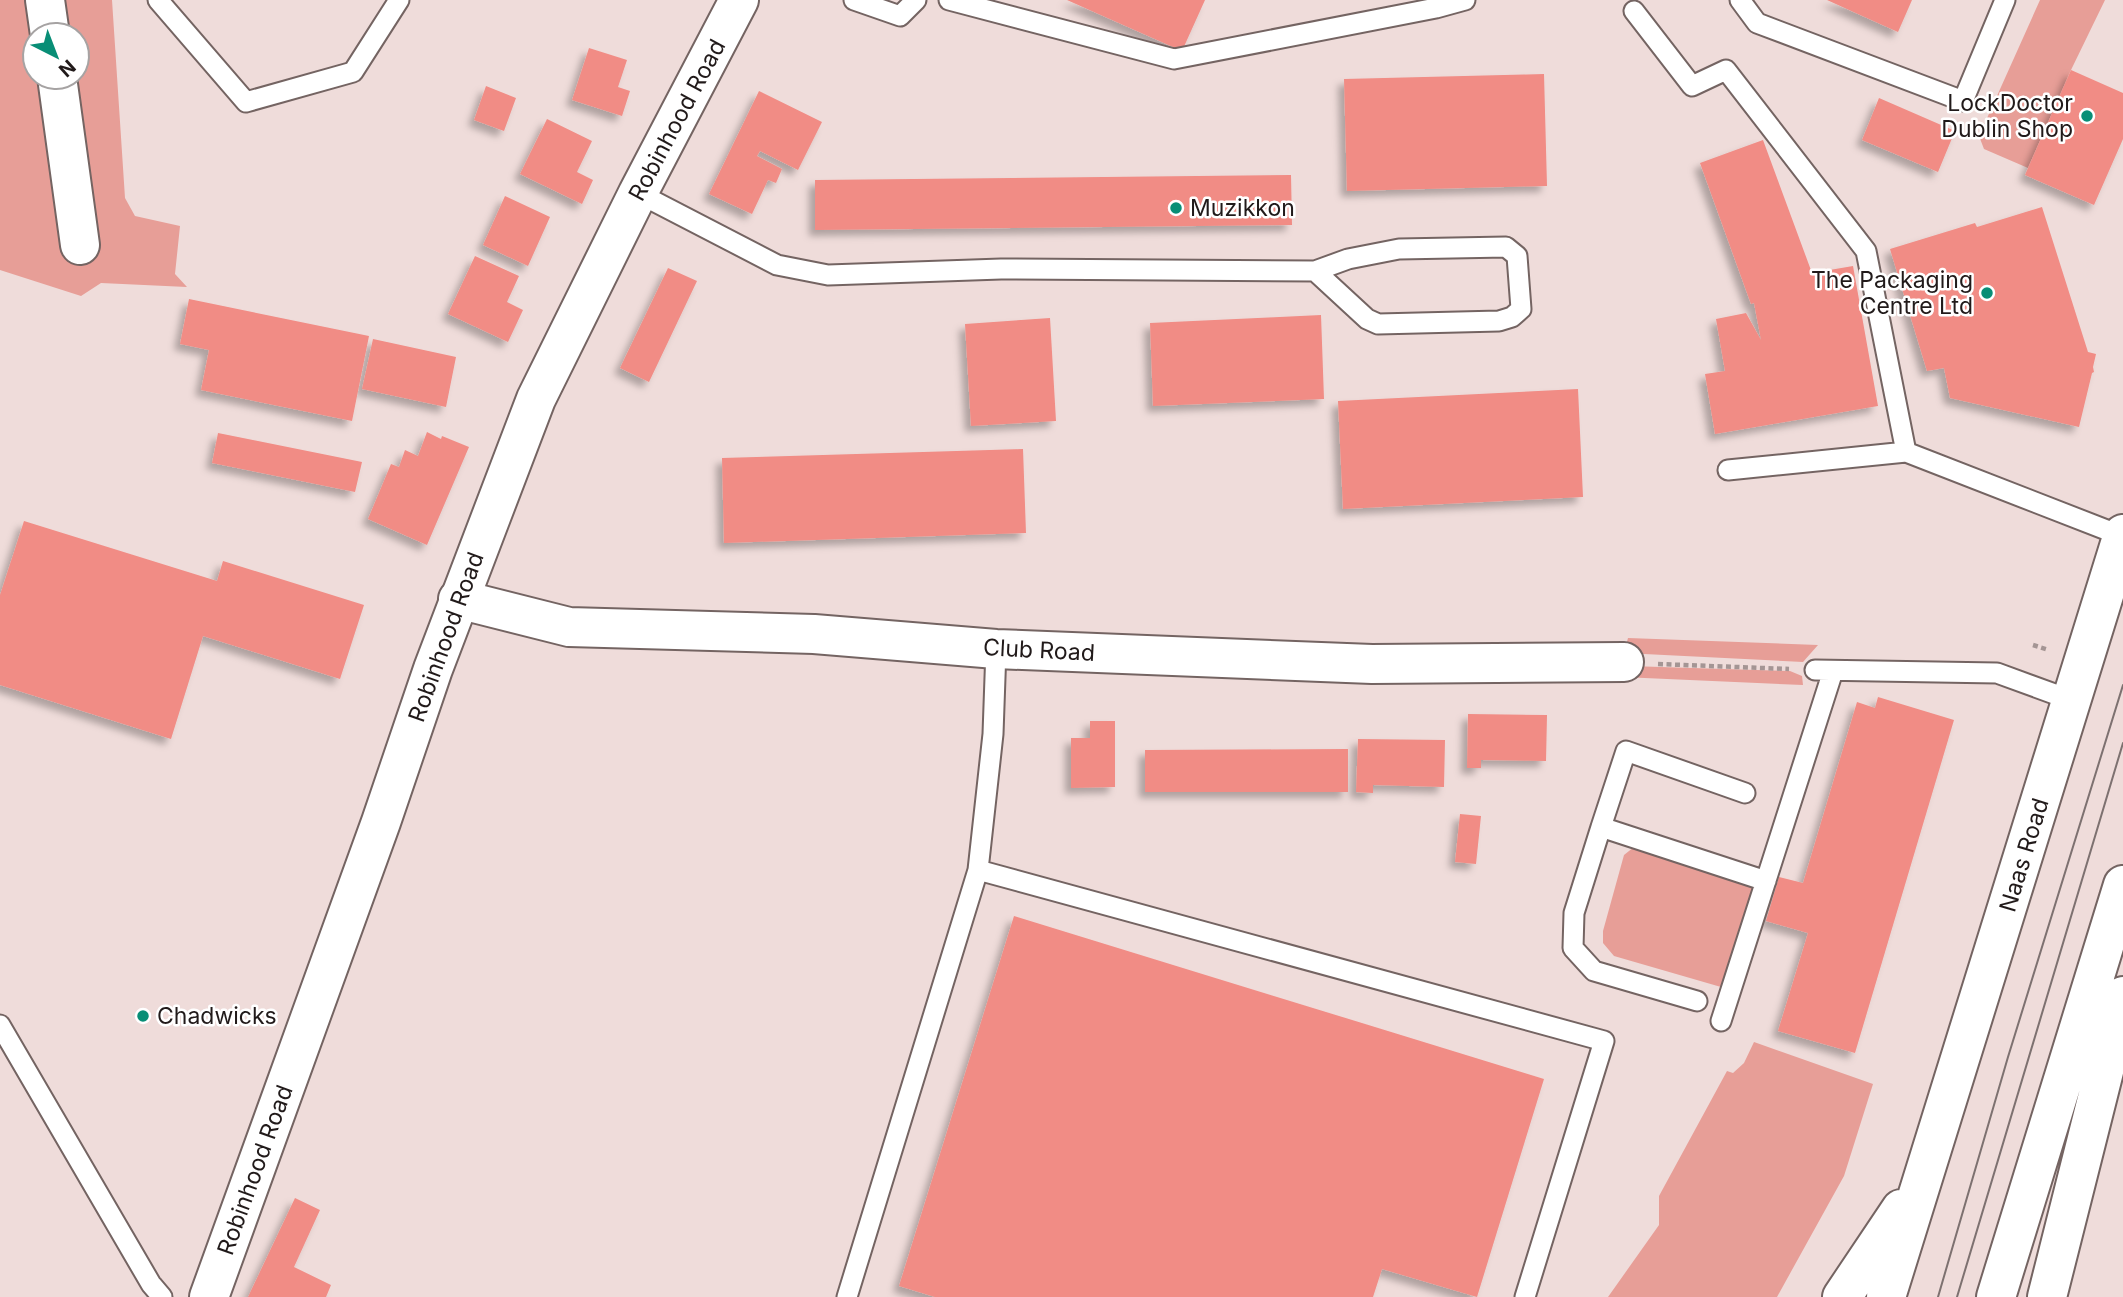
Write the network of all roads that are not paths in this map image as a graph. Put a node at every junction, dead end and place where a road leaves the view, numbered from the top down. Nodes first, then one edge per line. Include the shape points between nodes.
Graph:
1 (45, 0) edge
2 (158, 0) edge
3 (399, 0) edge
4 (739, 0) edge
5 (854, 0) edge
6 (916, 0) edge
7 (949, 0) edge
8 (1465, 0) edge
9 (1740, 0) edge
10 (2005, 0) edge
11 (1634, 11) dead end
12 (48, 21) edge
13 (59, 91) edge
14 (638, 193) junction
15 (80, 245) dead end
16 (1315, 271) junction
17 (1906, 452) junction
18 (1728, 470) dead end
19 (2123, 535) edge
20 (458, 599) junction
21 (996, 649) junction
22 (1624, 662) road end
23 (2071, 700) junction
24 (1745, 793) dead end
25 (1601, 827) junction
26 (978, 870) junction
27 (1766, 881) junction
28 (2123, 885) edge
29 (2123, 996) edge
30 (1697, 1001) dead end
31 (1721, 1021) dead end
32 (0, 1025) edge
33 (1924, 1176) junction
34 (162, 1297) edge
35 (208, 1297) edge
36 (847, 1297) edge
37 (1525, 1297) edge
38 (1842, 1297) edge
39 (1886, 1297) edge
40 (1997, 1297) edge
41 (2047, 1297) edge

1 - 12 street
2 - 3 lane via 246,102 353,72
4 - 14 street, Robinhood Road
5 - 6 lane via 900,16
7 - 8 lane via 1174,59
9 - 10 lane via 1757,23 1962,101
11 - 17 lane via 1692,86 1726,70 1866,251
13 - 15 street
14 - 16 lane via 777,265 828,275 1001,269
14 - 20 street, Robinhood Road via 536,399
16 - 16 lane via 1367,320 1378,324 1499,321 1521,310 1517,256 1506,247 1399,249
17 - 18 lane
17 - 19 lane
19 - 23 street, Naas Road
20 - 21 street, Club Road via 569,627 814,634
20 - 35 street, Robinhood Road
21 - 22 street, Club Road via 1372,664
21 - 26 lane via 993,734
23 - 27 lane via 1997,673 1824,670
23 - 33 street, Naas Road
24 - 25 lane via 1626,751
25 - 27 lane
25 - 30 lane via 1574,913 1573,948 1594,971
26 - 36 lane
26 - 37 lane via 1604,1041
27 - 31 lane
28 - 40 street
29 - 41 street
32 - 34 lane via 150,1284
33 - 38 street, Naas Road
33 - 39 street, Naas Road

